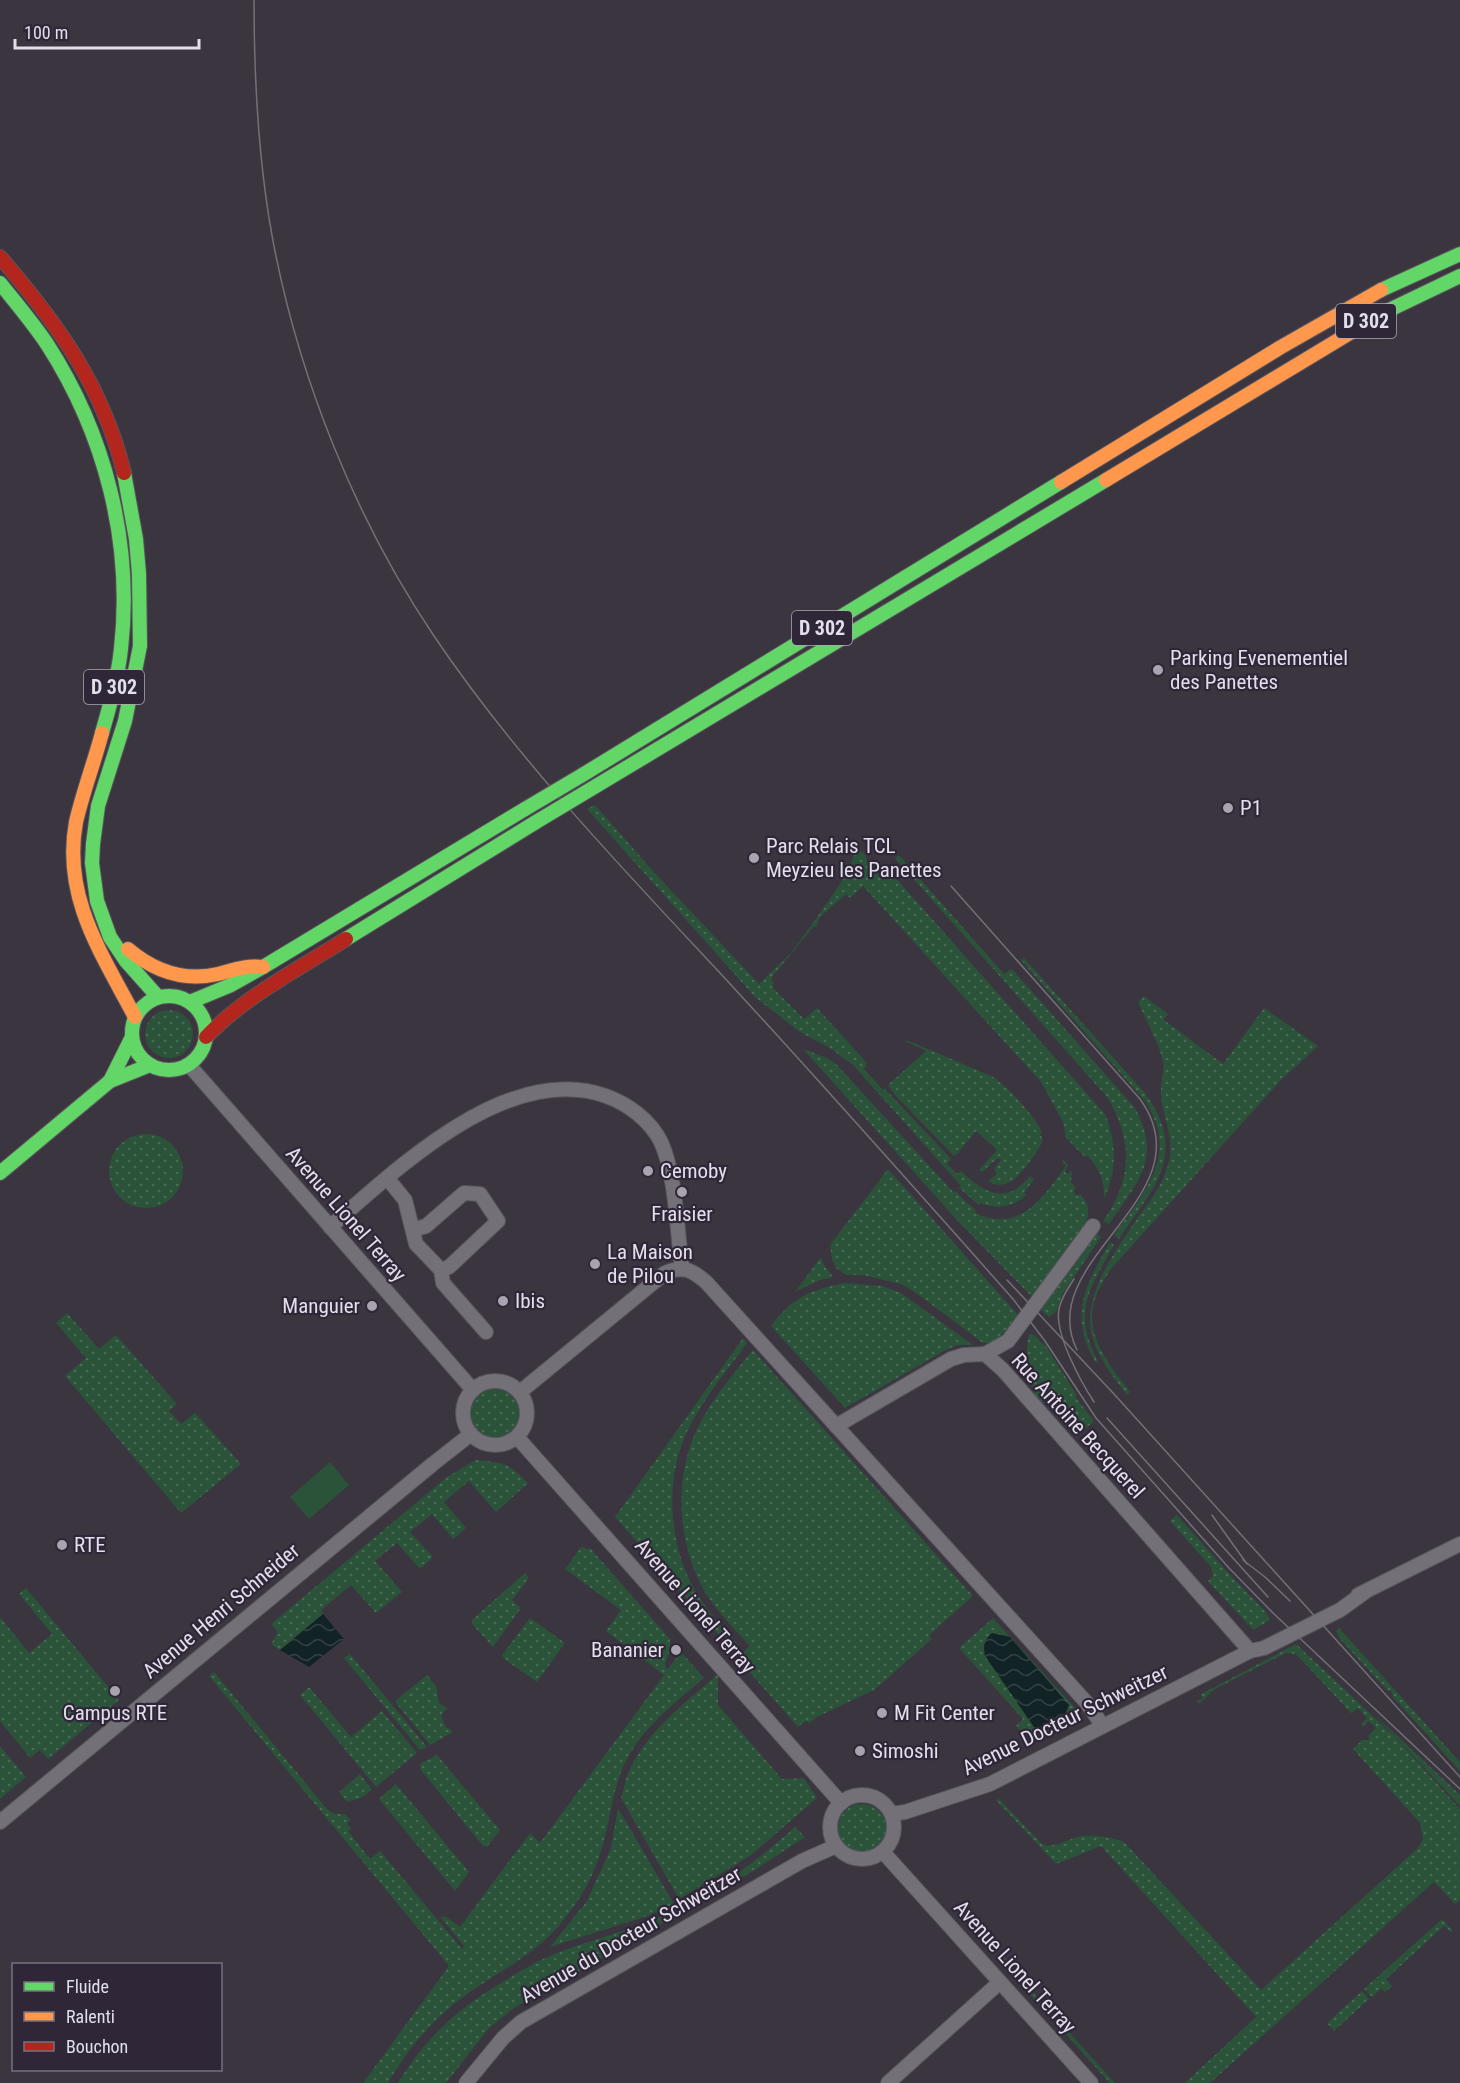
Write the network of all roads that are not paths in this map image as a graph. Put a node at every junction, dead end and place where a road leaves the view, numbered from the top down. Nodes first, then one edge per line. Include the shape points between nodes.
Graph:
1 (1460, 254) edge
2 (0, 257) edge
3 (1460, 276) edge
4 (0, 283) edge
5 (96, 892) junction
6 (263, 967) junction
7 (158, 997) junction
8 (190, 1002) junction
9 (135, 1017) junction
10 (206, 1037) junction
11 (132, 1038) junction
12 (150, 1065) junction
13 (189, 1065) junction
14 (110, 1082) junction
15 (0, 1173) edge
16 (387, 1178) junction
17 (1093, 1226) dead end
18 (330, 1227) junction
19 (413, 1230) junction
20 (682, 1268) junction
21 (441, 1270) junction
22 (486, 1332) dead end
23 (985, 1354) junction
24 (473, 1390) junction
25 (520, 1392) junction
26 (836, 1426) junction
27 (471, 1434) junction
28 (517, 1437) junction
29 (1460, 1544) edge
30 (1250, 1651) junction
31 (1103, 1726) junction
32 (841, 1803) junction
33 (892, 1814) junction
34 (0, 1822) edge
35 (836, 1846) junction
36 (883, 1852) junction
37 (1000, 1982) junction
38 (466, 2083) edge
39 (888, 2083) edge
40 (1091, 2083) edge

1 - 6 main road, D 302, bridge via 1388,286 1290,342
2 - 5 main road, D 302 via 65,339 91,385 115,440 138,536 139,650 122,732 93,825
3 - 10 main road, D 302, bridge via 1355,328 536,822 262,991
4 - 9 main road, D 302 via 52,352 80,403 99,446 120,535 124,578 115,686 73,840 75,885 89,929
5 - 6 main road via 117,936 139,958 163,972 192,978 209,977 246,964
5 - 7 main road, D 302 via 95,902 110,939
6 - 8 main road, D 302
7 - 8 main road
7 - 9 main road
8 - 10 main road via 203,1017
9 - 11 main road
10 - 13 main road via 197,1058
11 - 12 main road via 138,1054
11 - 14 main road
12 - 13 main road via 170,1070
12 - 14 main road
13 - 18 street, Avenue Lionel Terray
14 - 15 main road
16 - 18 street
16 - 19 street via 405,1200
16 - 20 street via 452,1129 499,1104 538,1092 598,1094 626,1106 645,1120 660,1141 667,1157
17 - 23 street via 1008,1341
18 - 24 street, Avenue Lionel Terray
19 - 21 street via 416,1244
19 - 21 street via 426,1226 464,1193 480,1194 498,1221
20 - 25 street via 665,1273
20 - 26 street via 692,1270 705,1282
21 - 22 street via 443,1283
23 - 26 street, Rue Antoine Becquerel via 951,1359
23 - 30 street, Rue Antoine Becquerel
24 - 25 street via 492,1381 503,1382
24 - 27 street via 463,1416
25 - 28 street via 528,1411
26 - 31 street via 1086,1702
27 - 28 street via 488,1445 508,1443
27 - 34 street, Avenue Henri Schneider
28 - 32 street, Avenue Lionel Terray
29 - 30 street, Avenue Docteur Schweitzer via 1365,1592 1340,1610 1264,1648
30 - 31 street, Avenue Docteur Schweitzer
31 - 33 street, Avenue Docteur Schweitzer via 990,1784
32 - 33 street via 849,1797 869,1796 879,1799
32 - 35 street via 831,1818
33 - 36 street via 894,1830
35 - 36 street via 843,1854 864,1860
35 - 38 street, Avenue du Docteur Schweitzer via 802,1861 521,2022 502,2038
36 - 37 street, Avenue Lionel Terray
37 - 39 street
37 - 40 street, Avenue Lionel Terray

